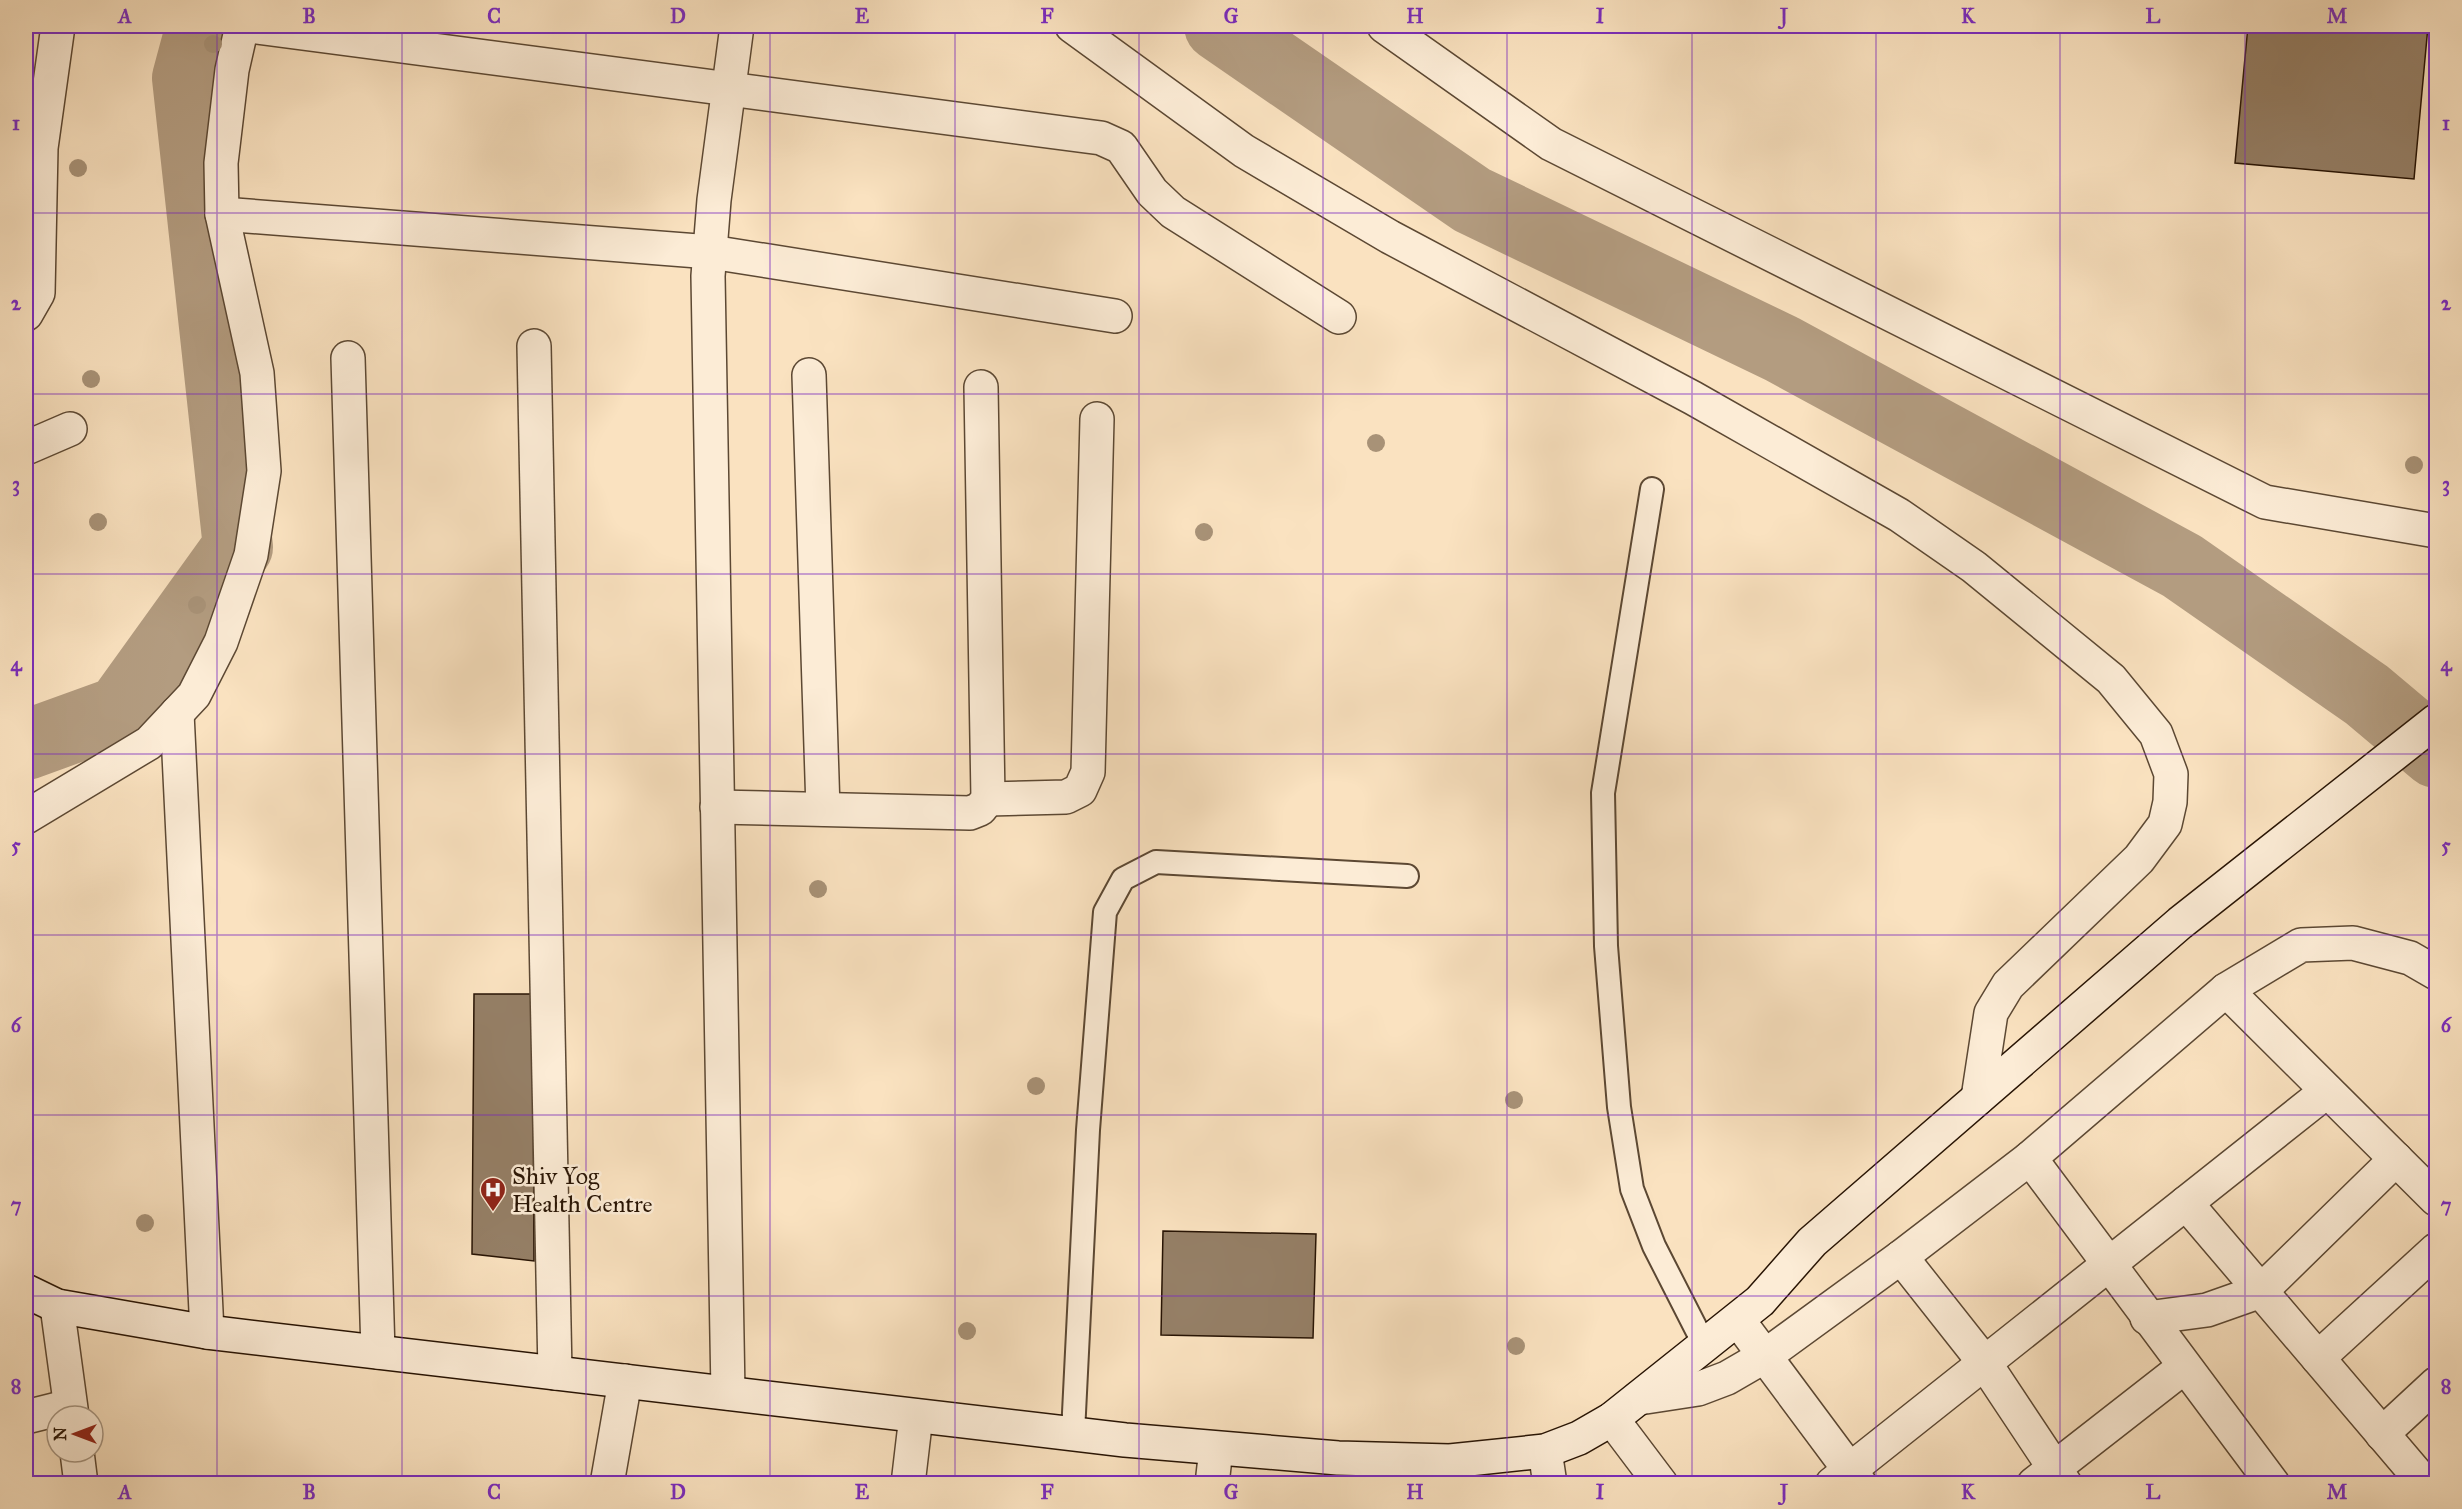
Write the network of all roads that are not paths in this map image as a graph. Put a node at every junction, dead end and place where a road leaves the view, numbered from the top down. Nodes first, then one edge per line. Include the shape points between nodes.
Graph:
1 (58, 26) edge
2 (242, 26) edge
3 (250, 26) edge
4 (737, 26) edge
5 (1072, 26) edge
6 (1384, 26) edge
7 (729, 89) junction
8 (33, 148) edge
9 (222, 214) junction
10 (711, 252) junction
11 (26, 314) edge
12 (1115, 316) dead end
13 (1340, 317) dead end
14 (534, 346) dead end
15 (348, 358) dead end
16 (809, 375) dead end
17 (981, 387) dead end
18 (1097, 419) dead end
19 (70, 429) dead end
20 (26, 448) edge
21 (1652, 489) dead end
22 (2436, 531) edge
23 (177, 713) junction
24 (2436, 721) edge
25 (988, 799) junction
26 (717, 807) junction
27 (823, 809) junction
28 (26, 817) edge
29 (1407, 876) dead end
30 (2436, 974) edge
31 (2226, 990) junction
32 (2327, 1090) junction
33 (1978, 1098) junction
34 (2030, 1158) junction
35 (2396, 1159) junction
36 (2436, 1199) edge
37 (2186, 1203) junction
38 (2436, 1250) edge
39 (1901, 1257) junction
40 (2108, 1265) junction
41 (26, 1291) edge
42 (2261, 1291) junction
43 (57, 1306) junction
44 (2147, 1318) junction
45 (1738, 1320) junction
46 (207, 1332) junction
47 (1705, 1346) junction
48 (378, 1353) junction
49 (1765, 1356) junction
50 (2318, 1358) junction
51 (1984, 1362) junction
52 (2184, 1366) junction
53 (555, 1373) junction
54 (625, 1381) junction
55 (2436, 1384) edge
56 (728, 1394) junction
57 (1639, 1398) junction
58 (70, 1404) edge
59 (45, 1414) edge
60 (916, 1416) junction
61 (26, 1417) edge
62 (1612, 1419) junction
63 (1073, 1433) junction
64 (2382, 1434) junction
65 (1216, 1449) junction
66 (1545, 1451) junction
67 (78, 1464) edge
68 (2051, 1478) edge
69 (1847, 1479) edge
70 (1658, 1482) edge
71 (81, 1484) edge
72 (607, 1484) edge
73 (908, 1484) edge
74 (1212, 1484) edge
75 (1550, 1484) edge
76 (2273, 1484) edge
77 (2425, 1484) edge

1 - 8 street
2 - 9 street via 232,70 221,163
3 - 7 street
4 - 7 street
5 - 33 street via 1244,151 1380,232 1693,398 1899,515 1974,567 2111,679 2156,734 2171,774 2165,824 2139,859 2008,985 1991,1013
6 - 22 street via 1551,144 2265,502
7 - 10 street
7 - 13 street via 1101,138 1121,147 1152,192 1173,212
8 - 11 street via 38,292
9 - 10 street
9 - 23 street via 257,373 264,471 251,555 221,642 194,695
10 - 12 street
10 - 26 street via 708,348
14 - 53 street
15 - 48 street
16 - 27 street
17 - 25 street
18 - 25 street via 1088,772 1080,790 1066,797
19 - 20 street
21 - 47 lane via 1603,793 1606,946 1619,1107 1632,1189 1654,1246
23 - 28 street via 149,743
23 - 46 street
24 - 33 street via 2227,886
25 - 27 street via 970,813
26 - 27 street
26 - 56 street
29 - 63 lane via 1156,862 1123,879 1105,912 1088,1130
30 - 31 street via 2410,958 2353,943 2301,945
31 - 32 street
31 - 34 street
32 - 35 street
32 - 37 street
33 - 45 street via 1812,1242
34 - 39 street
34 - 40 street
35 - 36 street
35 - 42 street
37 - 40 street
37 - 42 street
38 - 50 street
39 - 49 street
39 - 51 street
40 - 44 street
40 - 51 street
41 - 43 street
42 - 44 street via 2207,1310
42 - 50 street
43 - 46 street
43 - 58 street
44 - 52 street
45 - 47 street
45 - 49 street
46 - 48 street
47 - 57 street
48 - 53 street
49 - 57 street via 1698,1389
49 - 69 street
50 - 64 street
51 - 68 street
51 - 69 street
52 - 68 street
52 - 76 street
53 - 54 street
54 - 56 street
54 - 72 street
55 - 64 street
56 - 60 street
57 - 62 street
59 - 61 street
60 - 63 street
60 - 73 street
62 - 66 street
62 - 70 street
63 - 65 street
64 - 77 street
65 - 66 street via 1450,1461
65 - 74 street
66 - 75 street
67 - 71 street

